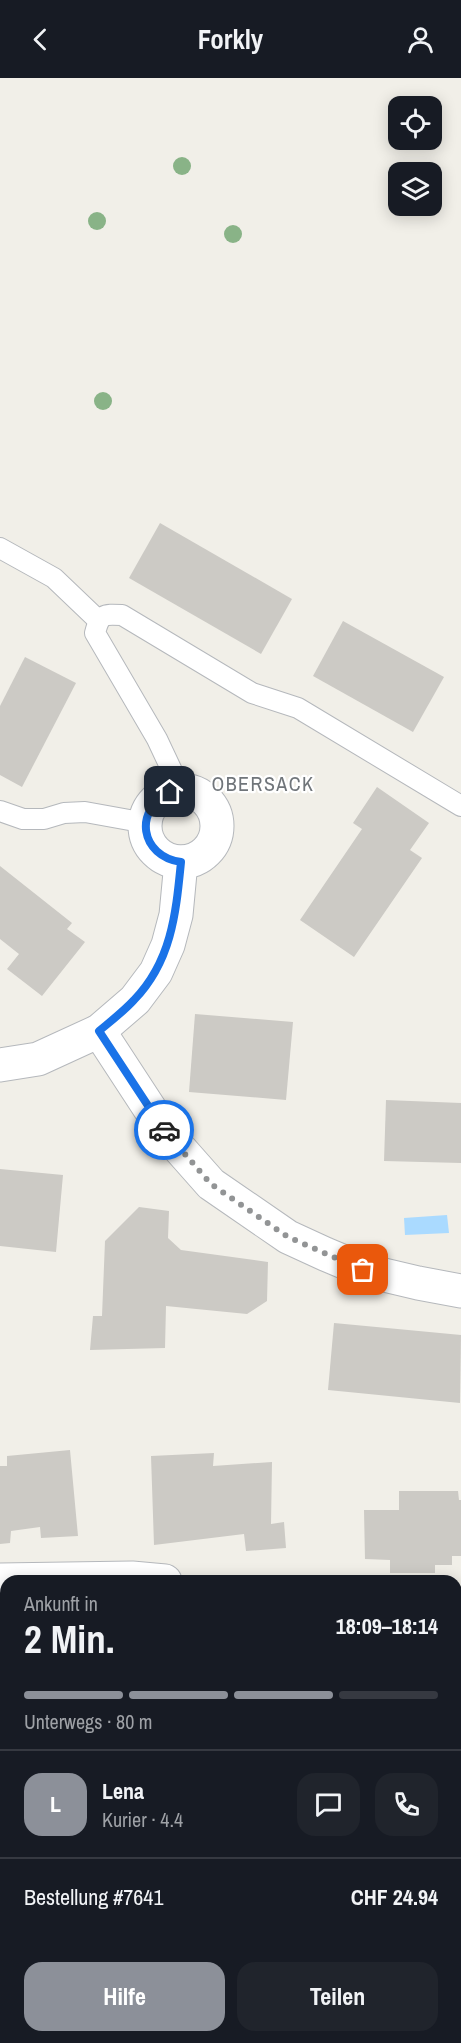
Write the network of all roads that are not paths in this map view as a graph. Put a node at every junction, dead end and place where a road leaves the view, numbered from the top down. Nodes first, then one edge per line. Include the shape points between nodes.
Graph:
1 (0, 548) edge
2 (98, 620) junction
3 (181, 790) junction
4 (461, 806) edge
5 (0, 811) edge
6 (146, 822) junction
7 (181, 862) junction
8 (99, 1031) junction
9 (0, 1065) edge
10 (461, 1291) edge

1 - 2 lane via 54,578
2 - 3 lane via 95,633 157,739
2 - 4 lane via 106,614 122,615 252,693 298,708
3 - 6 street via 161,796 148,812
3 - 7 street via 201,795 217,821 214,841 208,850 191,861
5 - 6 lane via 23,819 85,812
6 - 7 street via 146,832 155,850
7 - 8 street via 176,915 156,972 135,1000
8 - 9 street via 38,1059
8 - 10 street via 165,1132 211,1184 288,1237 325,1254 363,1270

